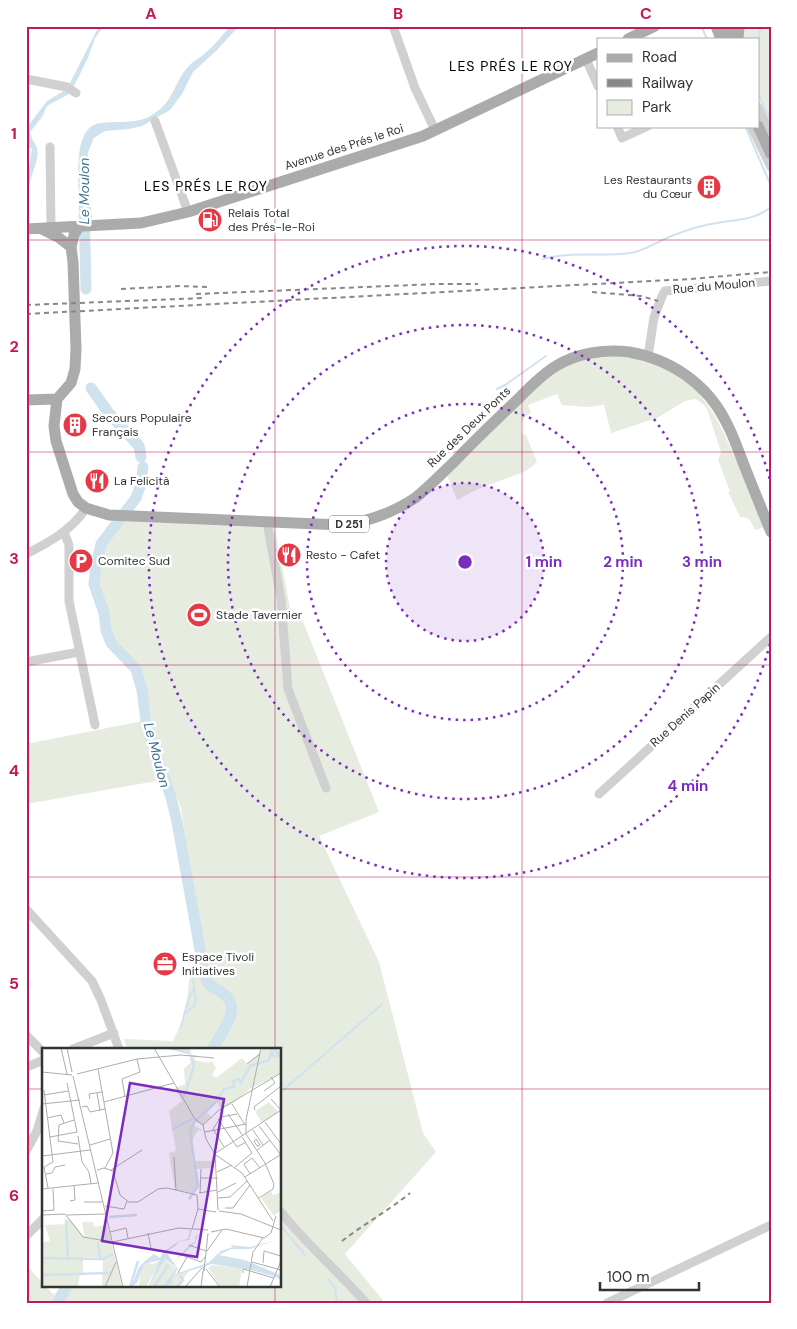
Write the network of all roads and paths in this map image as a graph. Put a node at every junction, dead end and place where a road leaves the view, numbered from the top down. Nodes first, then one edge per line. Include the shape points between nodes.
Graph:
1 (393, 26) edge
2 (655, 26) edge
3 (716, 26) edge
4 (726, 26) edge
5 (732, 26) edge
6 (630, 38) edge
7 (721, 38) edge
8 (731, 38) edge
9 (737, 38) edge
10 (597, 54) edge
11 (586, 59) junction
12 (26, 79) edge
13 (597, 84) edge
14 (72, 90) dead end
15 (760, 111) edge
16 (155, 121) dead end
17 (618, 128) edge
18 (644, 128) edge
19 (752, 128) edge
20 (759, 128) edge
21 (435, 130) junction
22 (771, 136) edge
23 (50, 147) dead end
24 (771, 154) edge
25 (771, 168) edge
26 (188, 212) junction
27 (79, 226) junction
28 (50, 228) junction
29 (26, 229) edge
30 (71, 243) junction
31 (771, 281) edge
32 (648, 357) junction
33 (56, 399) junction
34 (26, 400) edge
35 (86, 508) junction
36 (267, 522) junction
37 (64, 532) junction
38 (771, 532) edge
39 (26, 554) edge
40 (771, 637) edge
41 (79, 652) junction
42 (26, 662) edge
43 (94, 725) dead end
44 (326, 788) dead end
45 (599, 794) dead end
46 (26, 909) edge
47 (114, 1033) junction
48 (26, 1035) edge
49 (76, 1048) edge
50 (119, 1048) edge
51 (42, 1051) edge
52 (42, 1061) edge
53 (26, 1067) edge
54 (42, 1115) edge
55 (26, 1151) edge
56 (281, 1212) edge
57 (42, 1220) edge
58 (771, 1225) edge
59 (26, 1236) edge
60 (366, 1303) edge
61 (607, 1303) edge

1 - 21 street via 415,88
2 - 6 main road
3 - 7 main road
4 - 8 main road
5 - 9 main road
10 - 11 main road, Avenue des Prés le Roi
11 - 13 street
11 - 21 main road, Avenue des Prés le Roi
12 - 14 street
15 - 22 street
16 - 26 street
17 - 18 street via 622,138
19 - 25 street
20 - 24 main road
21 - 26 main road, Avenue des Prés le Roi
23 - 28 street
26 - 27 main road, Avenue des Prés le Roi via 140,223
27 - 28 main road, Avenue des Prés le Roi
27 - 30 main road
28 - 29 main road, Avenue des Prés le Roi
28 - 30 main road
28 - 30 main road
30 - 33 main road via 76,361 71,383
31 - 32 street, Rue du Moulon via 665,291 654,317
32 - 36 main road, Rue des Deux Ponts / D 251 via 626,352 600,352 574,357 558,365 535,382 423,491 392,511 369,520 341,525
32 - 38 main road, Rue des Deux Ponts / D 251 via 684,374 714,402 730,430
33 - 34 main road
33 - 35 main road via 56,441 73,494
35 - 36 main road, Rue des Deux Ponts / D 251 via 110,515
35 - 37 street
36 - 44 street via 282,599 288,688
37 - 39 street
37 - 41 street via 68,545 68,601
40 - 45 street, Rue Denis Papin
41 - 42 street
41 - 43 street
46 - 47 street via 92,981
47 - 49 street
47 - 50 street
48 - 51 street
52 - 53 street
54 - 55 street
56 - 60 street
57 - 59 street
58 - 61 street

